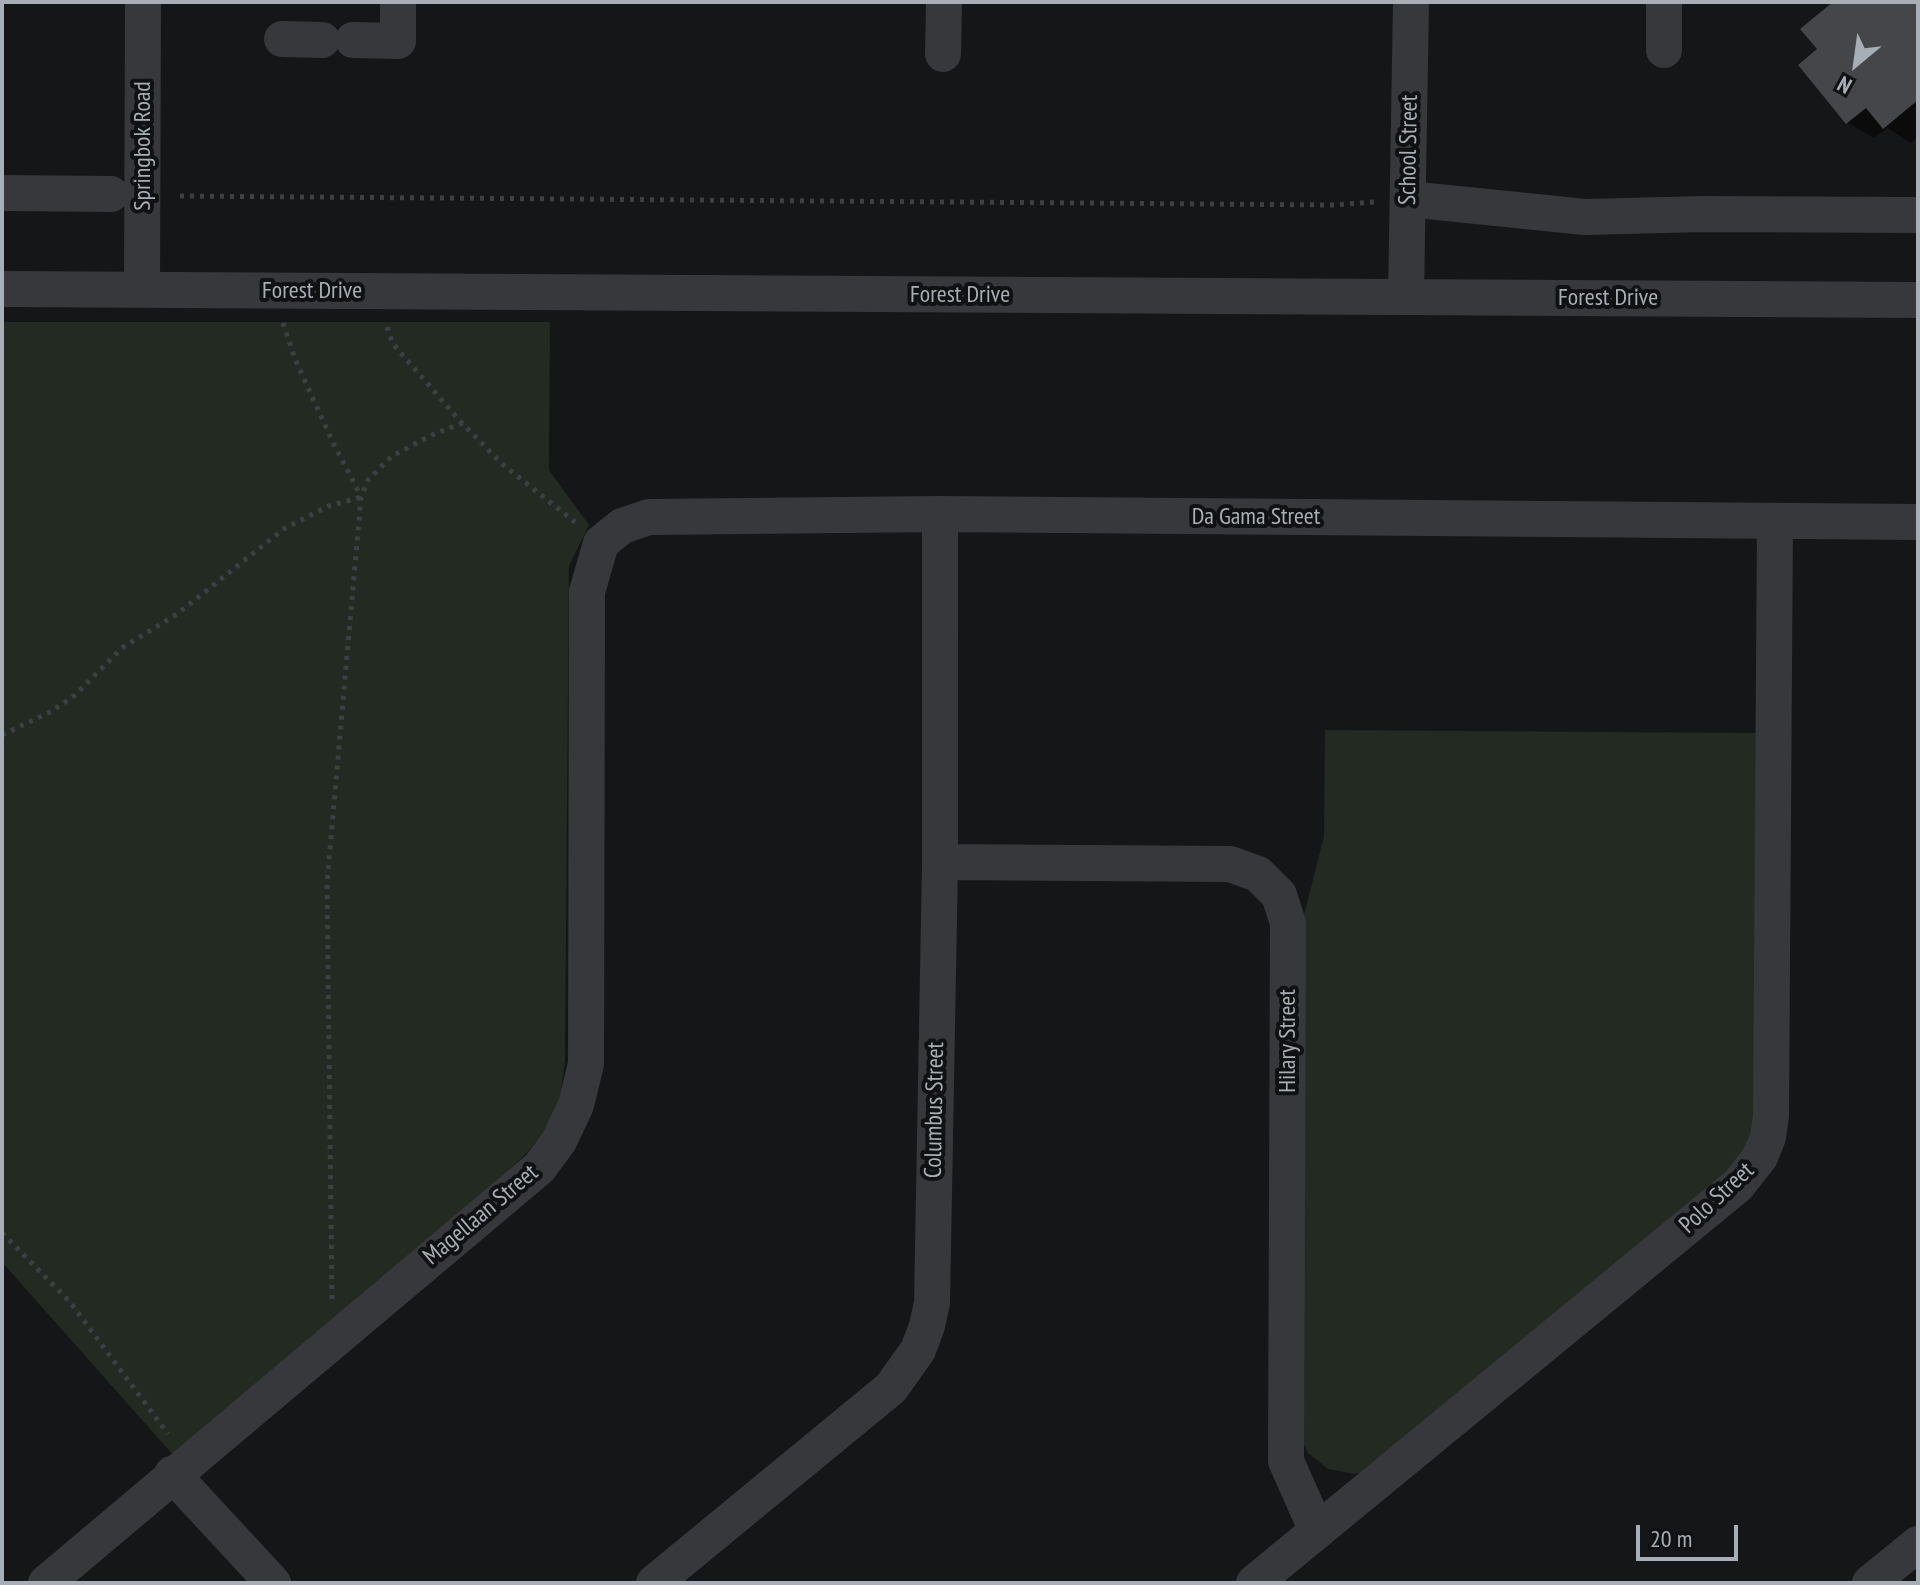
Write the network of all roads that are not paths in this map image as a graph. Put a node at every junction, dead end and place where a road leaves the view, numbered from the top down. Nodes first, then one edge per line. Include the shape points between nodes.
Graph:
1 (143, 2) edge
2 (398, 2) edge
3 (944, 2) edge
4 (1411, 2) edge
5 (1664, 2) edge
6 (282, 39) dead end
7 (1664, 50) dead end
8 (943, 54) dead end
9 (2, 193) edge
10 (111, 194) dead end
11 (1408, 199) junction
12 (1918, 215) edge
13 (2, 289) edge
14 (142, 290) junction
15 (1406, 297) junction
16 (1918, 300) edge
17 (940, 514) junction
18 (1775, 521) junction
19 (1918, 522) edge
20 (601, 543) joint
21 (940, 862) junction
22 (181, 1467) junction
23 (1317, 1531) junction
24 (1918, 1544) edge
25 (46, 1583) edge
26 (273, 1583) edge
27 (654, 1583) edge
28 (1254, 1583) edge
29 (1870, 1583) edge

1 - 14 street, Springbok Road
2 - 6 street via 398,41
3 - 8 street
4 - 11 street, School Street
5 - 7 street
9 - 10 street
11 - 12 street via 1585,217
11 - 15 street, School Street
13 - 14 street, Forest Drive
14 - 15 street, Forest Drive
15 - 16 street, Forest Drive
17 - 18 street, Da Gama Street
17 - 20 street, Da Gama Street via 649,517 622,526
17 - 21 street, Columbus Street
18 - 19 street, Da Gama Street
18 - 23 street, Polo Street via 1771,1116 1760,1157 1738,1185
20 - 22 street, Magellaan Street via 587,592 586,1064 576,1105 539,1168
21 - 23 street, Hilary Street via 1230,864 1258,874 1279,895 1288,923 1286,1461
21 - 27 street, Columbus Street via 932,1303 918,1350 891,1388
22 - 25 street, Magellaan Street
22 - 26 street
23 - 28 street, Polo Street
24 - 29 street

